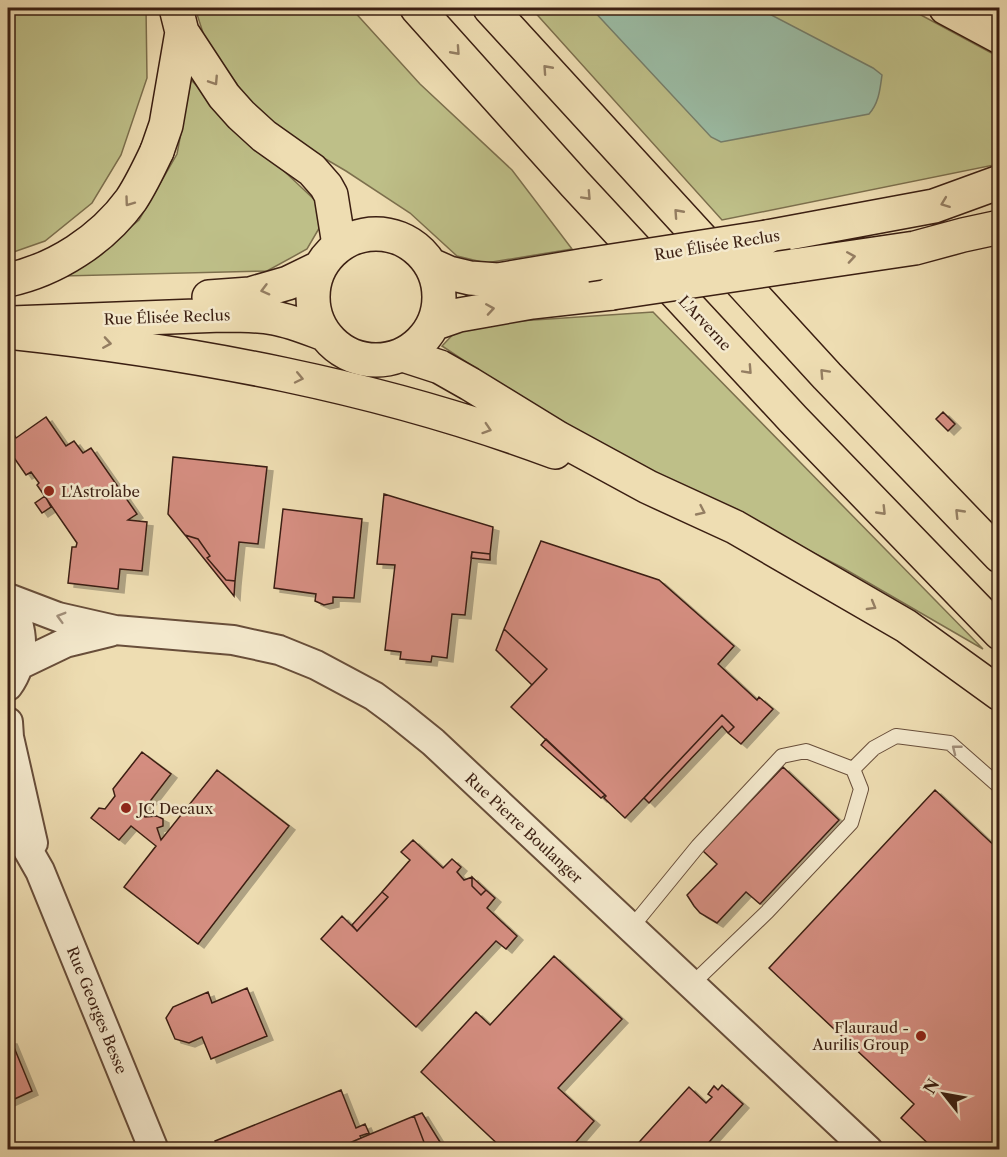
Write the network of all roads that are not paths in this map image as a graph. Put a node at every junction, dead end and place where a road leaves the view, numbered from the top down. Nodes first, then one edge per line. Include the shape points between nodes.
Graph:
1 (417, 8) edge
2 (490, 8) edge
3 (946, 8) edge
4 (179, 20) edge
5 (999, 37) edge
6 (999, 182) edge
7 (999, 227) edge
8 (329, 257) junction
9 (431, 265) junction
10 (8, 280) edge
11 (8, 302) edge
12 (8, 324) edge
13 (433, 324) junction
14 (8, 332) edge
15 (324, 334) junction
16 (403, 355) junction
17 (648, 487) junction
18 (999, 555) edge
19 (8, 600) edge
20 (115, 630) junction
21 (999, 633) edge
22 (12, 676) edge
23 (999, 694) edge
24 (8, 723) edge
25 (853, 769) junction
26 (999, 787) edge
27 (8, 815) edge
28 (40, 871) junction
29 (631, 928) junction
30 (691, 985) junction
31 (154, 1149) edge
32 (868, 1149) edge

1 -> 21 main road, L'Arverne via 785,410
18 -> 2 main road via 827,376
3 - 5 main road
4 -> 8 main road via 224,96 326,186 332,202
4 -> 10 main road via 166,125 132,198 92,240 46,268
6 -> 9 main road, Rue Élisée Reclus, bridge via 934,206 498,280 470,278
13 -> 7 main road, Rue Élisée Reclus, bridge via 459,315 532,302 915,248
8 - 9 main road via 357,236 379,233 399,238 417,249
8 -> 11 main road, Rue Élisée Reclus via 288,283 250,294
8 - 15 main road via 313,285 312,302
9 - 13 main road via 438,284 439,304
12 - 15 main road, Rue Élisée Reclus via 247,315 275,318
13 - 16 main road via 421,342
14 -> 17 main road via 220,361 325,383 426,409 529,442
15 - 16 main road via 340,350 360,359 382,360
16 - 17 main road via 440,367
17 -> 23 main road via 735,527 906,626
20 -> 19 street, Rue Pierre Boulanger
19 - 22 street via 21,637 21,652
20 - 22 street, Rue Pierre Boulanger via 65,643
20 - 29 street, Rue Pierre Boulanger via 233,640 279,650 374,696 433,742
24 - 28 street, Rue Georges Besse
26 -> 25 lane via 950,742 896,736 874,748
25 - 29 lane via 806,751 782,756 698,846
25 - 30 lane via 861,789 851,823
27 - 28 street, Rue Georges Besse
28 - 31 street, Rue Georges Besse
29 - 30 street, Rue Pierre Boulanger
30 - 32 street, Rue Pierre Boulanger

